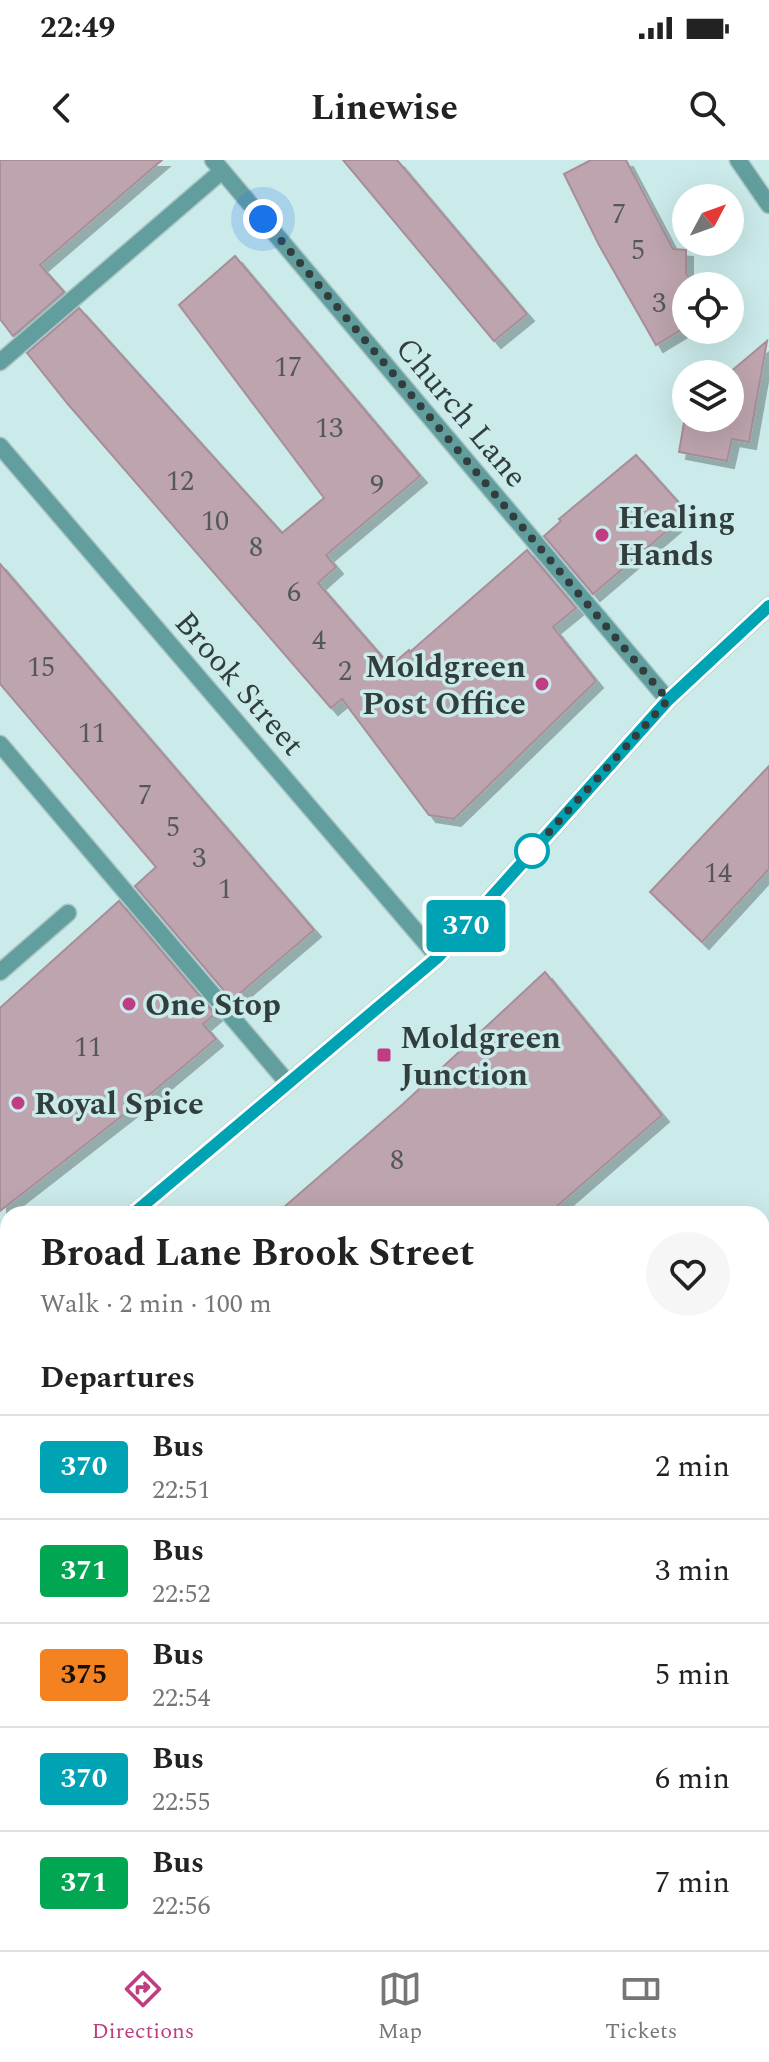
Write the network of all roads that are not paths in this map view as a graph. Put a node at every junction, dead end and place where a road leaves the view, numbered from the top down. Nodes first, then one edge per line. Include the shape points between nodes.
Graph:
1 (738, 160) edge
2 (218, 166) edge
3 (769, 205) edge
4 (0, 362) edge
5 (0, 446) edge
6 (769, 606) edge
7 (668, 700) junction
8 (0, 744) edge
9 (68, 913) dead end
10 (438, 957) junction
11 (0, 972) edge
12 (287, 1082) junction
13 (142, 1206) edge

1 - 3 street
2 - 4 street
2 - 7 street, Church Lane
5 - 10 street, Brook Street
6 - 7 street
7 - 10 street
8 - 12 street
9 - 11 street
10 - 12 street
12 - 13 street

